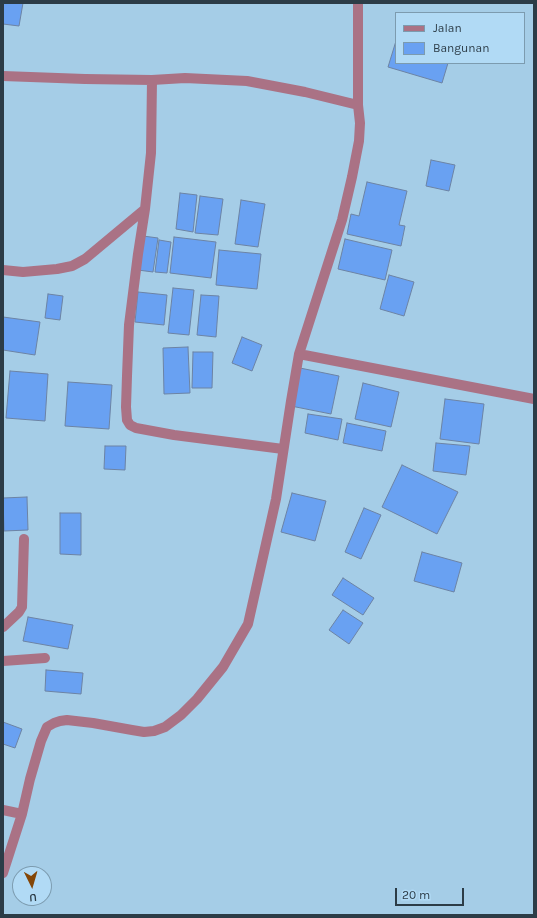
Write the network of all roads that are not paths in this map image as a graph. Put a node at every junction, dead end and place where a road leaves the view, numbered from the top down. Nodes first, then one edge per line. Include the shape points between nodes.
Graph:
1 (358, 3) edge
2 (3, 76) edge
3 (152, 80) junction
4 (358, 105) junction
5 (145, 209) junction
6 (3, 270) edge
7 (300, 354) junction
8 (534, 399) edge
9 (283, 449) junction
10 (24, 539) dead end
11 (3, 628) edge
12 (44, 658) dead end
13 (3, 661) edge
14 (3, 810) edge
15 (22, 814) junction
16 (3, 873) edge

1 - 4 street
2 - 3 street
3 - 4 street via 247,80
3 - 5 street via 151,153
4 - 7 street via 359,141 342,220
5 - 6 street via 85,259 72,266 30,271
5 - 9 street via 129,325 126,407 130,425 174,434
7 - 8 street
7 - 9 street
9 - 15 street via 276,499 248,624 223,667 197,699 165,728 144,732 67,720 50,724 41,741
10 - 11 street via 22,607
12 - 13 street
14 - 15 street
15 - 16 street

